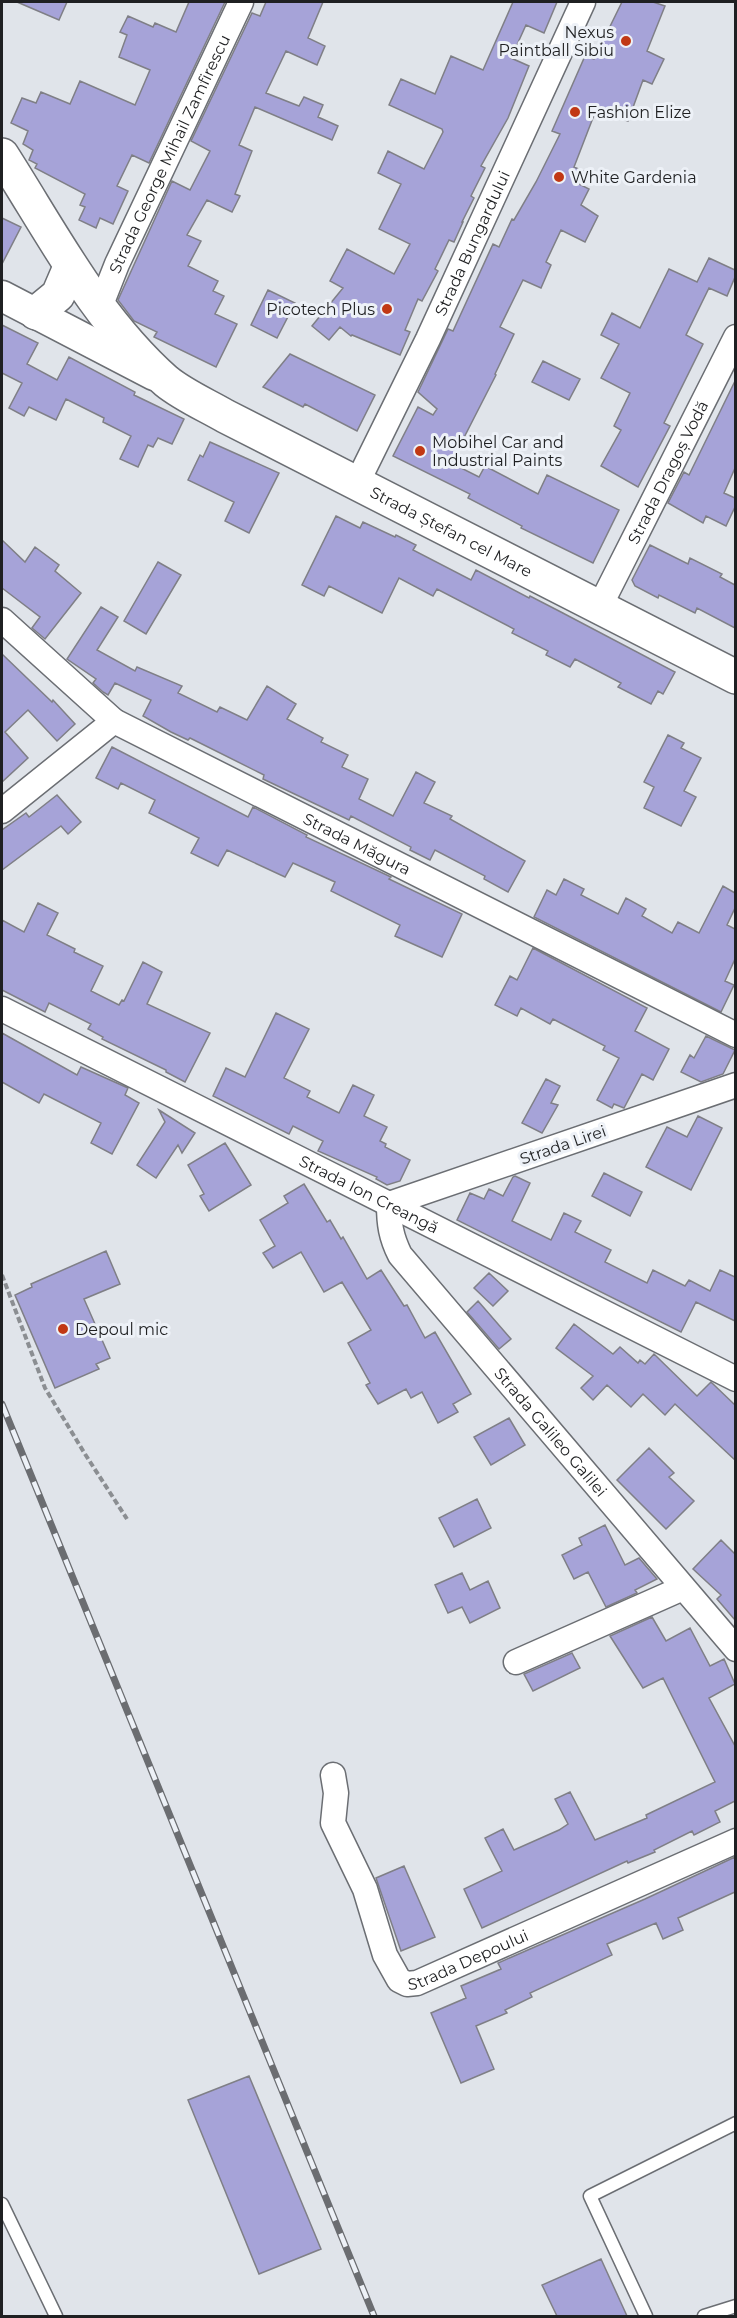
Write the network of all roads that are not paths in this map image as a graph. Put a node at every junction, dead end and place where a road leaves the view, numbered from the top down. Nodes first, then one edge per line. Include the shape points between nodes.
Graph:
1 (241, 2) edge
2 (583, 2) edge
3 (2, 154) edge
4 (70, 267) junction
5 (2, 296) edge
6 (100, 307) junction
7 (36, 313) junction
8 (735, 337) edge
9 (168, 382) junction
10 (357, 483) junction
11 (600, 606) junction
12 (2, 620) edge
13 (735, 677) edge
14 (114, 721) junction
15 (2, 811) edge
16 (2, 1009) edge
17 (735, 1035) edge
18 (735, 1085) edge
19 (389, 1204) junction
20 (735, 1379) edge
21 (683, 1588) junction
22 (735, 1649) edge
23 (516, 1662) dead end
24 (333, 1775) dead end
25 (735, 1841) edge
26 (735, 2123) edge
27 (2, 2204) edge
28 (735, 2306) edge
29 (56, 2316) edge
30 (646, 2316) edge
31 (704, 2316) edge

1 - 6 street, Strada George Mihail Zamfirescu
2 - 10 street, Strada Bungardului via 428,339
3 - 4 main road, Strada Ștefan cel Mare
4 - 6 main road, Strada Ștefan cel Mare
4 - 7 main road via 58,295
5 - 7 street, Strada Ștefan cel Mare
6 - 9 main road, Strada Ștefan cel Mare via 131,346
7 - 9 street, Strada Ștefan cel Mare
8 - 11 street, Strada Dragoș Vodă
9 - 10 main road, Strada Ștefan cel Mare via 225,416
10 - 11 main road, Strada Ștefan cel Mare
11 - 13 main road, Strada Ștefan cel Mare
12 - 14 street, Strada Măgura
14 - 15 street
14 - 17 street, Strada Măgura
16 - 19 street, Strada Ion Creangă
18 - 19 street, Strada Lirei
19 - 20 street, Strada Ion Creangă
19 - 21 street, Strada Galileo Galilei via 389,1224 400,1255
21 - 22 street, Strada Galileo Galilei
21 - 23 street
24 - 25 street, Strada Depoului via 333,1823 365,1889 385,1955 399,1980 407,1984 417,1983
26 - 30 lane via 590,2196
27 - 29 lane
28 - 31 lane

